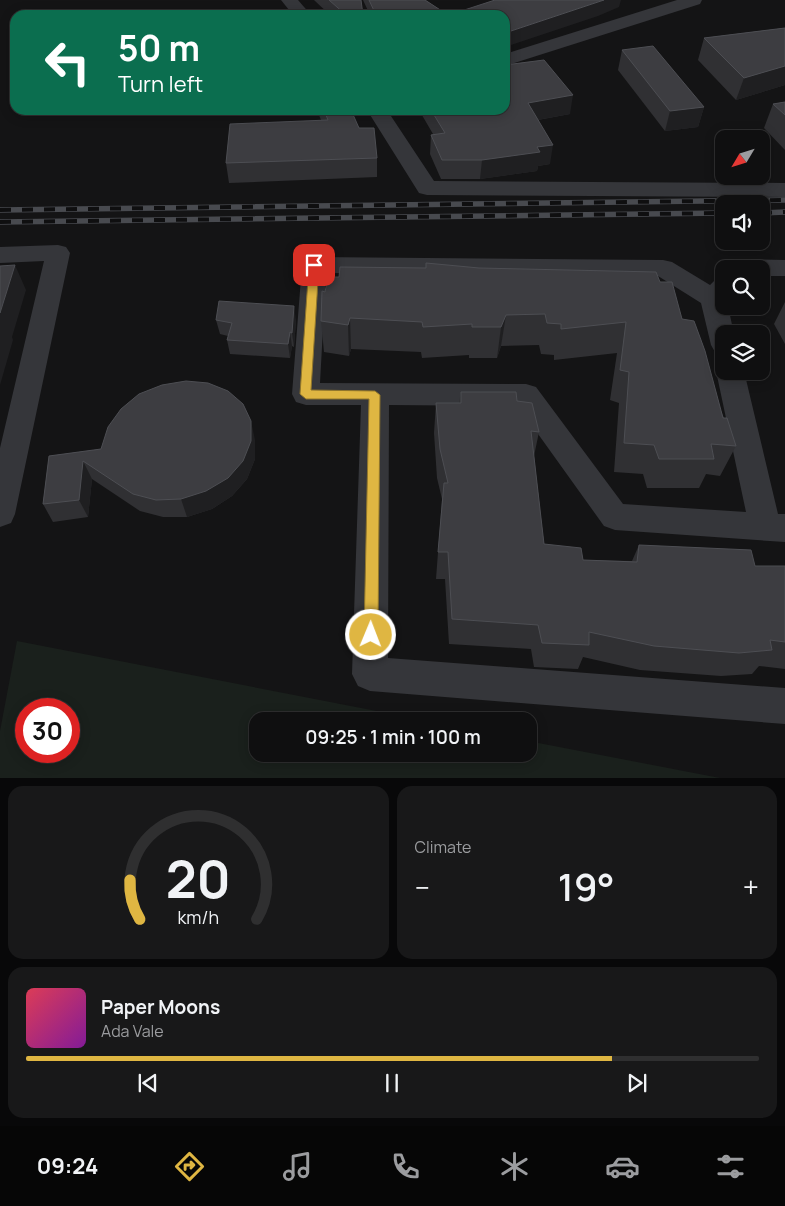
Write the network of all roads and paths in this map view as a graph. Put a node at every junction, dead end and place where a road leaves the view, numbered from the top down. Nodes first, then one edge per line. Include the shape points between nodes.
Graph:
1 (289, 0) edge
2 (694, 0) edge
3 (298, 10) edge
4 (510, 58) edge
5 (380, 115) edge
6 (785, 190) edge
7 (0, 255) edge
8 (770, 268) edge
9 (785, 268) edge
10 (715, 291) edge
11 (733, 380) edge
12 (375, 395) junction
13 (0, 514) edge
14 (775, 527) edge
15 (785, 706) edge

1 - 3 street
2 - 4 street
5 - 6 street via 427,188
7 - 13 street via 58,253
8 - 9 street
10 - 12 street via 662,268 314,265 306,394
11 - 14 street
12 - 14 street via 526,395 615,517
12 - 15 street via 370,674

